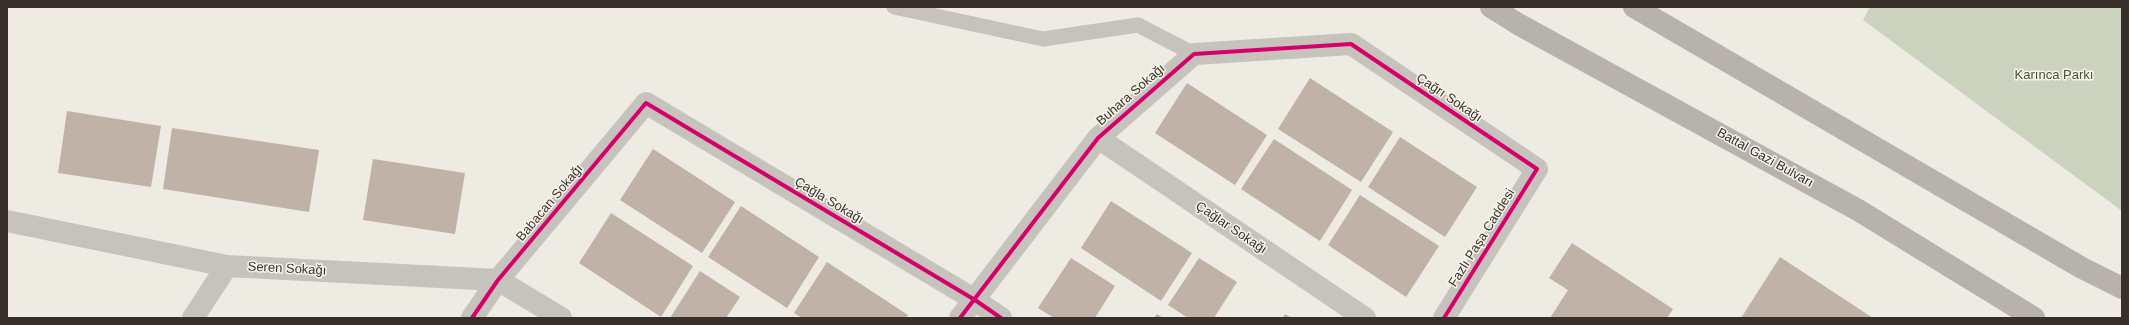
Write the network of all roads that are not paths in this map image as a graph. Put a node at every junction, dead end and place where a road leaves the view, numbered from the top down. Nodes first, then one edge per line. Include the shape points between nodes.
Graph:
1 (894, 7) edge
2 (1491, 7) edge
3 (1634, 7) edge
4 (1194, 54) junction
5 (646, 103) joint
6 (1098, 138) junction
7 (1537, 169) joint
8 (7, 221) edge
9 (227, 266) junction
10 (498, 280) junction
11 (2122, 288) edge
12 (975, 300) junction
13 (193, 318) edge
14 (472, 318) edge
15 (561, 318) edge
16 (960, 318) edge
17 (1001, 318) edge
18 (1365, 318) edge
19 (1444, 318) edge
20 (2034, 318) edge

1 - 4 lane via 1043,39 1138,25
2 - 20 street, Battal Gazi Bulvarı via 1858,210
3 - 11 street via 2082,268
4 - 6 street, Buhara Sokağı
4 - 7 street, Çağrı Sokağı via 1351,44
5 - 10 street, Babacan Sokağı
5 - 12 street, Çağla Sokağı
6 - 12 street, Buhara Sokağı
6 - 18 street, Çağlar Sokağı
7 - 19 street, Fazlı Paşa Caddesi
8 - 9 street, Seren Sokağı
9 - 10 street, Seren Sokağı
9 - 13 street
10 - 14 street, Babacan Sokağı
10 - 15 street, Seren Sokağı
12 - 16 street, Buhara Sokağı
12 - 17 street, Çağla Sokağı

